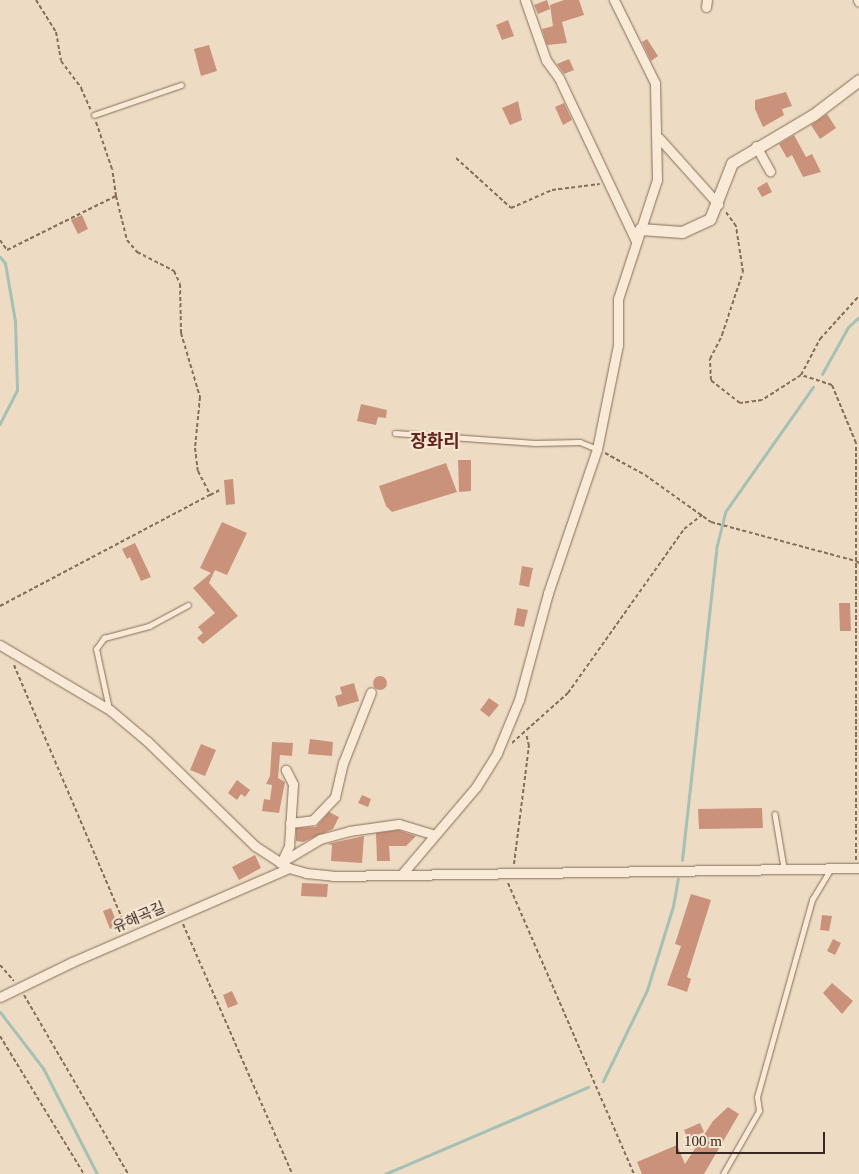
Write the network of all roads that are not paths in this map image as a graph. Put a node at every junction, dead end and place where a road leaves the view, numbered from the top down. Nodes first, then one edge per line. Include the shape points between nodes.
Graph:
1 (525, 0) edge
2 (614, 0) edge
3 (859, 80) edge
4 (181, 85) dead end
5 (94, 115) road end
6 (659, 138) junction
7 (756, 146) junction
8 (770, 171) dead end
9 (718, 204) junction
10 (640, 229) junction
11 (636, 241) junction
12 (396, 433) dead end
13 (596, 449) junction
14 (188, 605) dead end
15 (4, 647) edge
16 (371, 692) dead end
17 (110, 710) junction
18 (286, 770) dead end
19 (775, 814) dead end
20 (290, 823) junction
21 (434, 835) junction
22 (280, 863) junction
23 (289, 868) junction
24 (784, 868) junction
25 (831, 868) junction
26 (858, 868) edge
27 (402, 874) junction
28 (0, 996) edge
29 (723, 1174) edge

1 - 11 street via 546,60 559,78
2 - 6 street via 655,83
3 - 7 street via 812,115
4 - 5 lane
6 - 9 street
6 - 10 street via 657,180
7 - 8 street
7 - 9 street via 732,163
9 - 10 street via 710,219 691,230
10 - 11 street
11 - 13 street via 618,299 618,346
12 - 13 lane via 535,443 580,442
13 - 21 street via 548,593 519,700 497,753 476,787
14 - 17 lane via 149,626 104,638 96,648
15 - 17 street
16 - 20 street via 343,764 335,797 313,820
17 - 22 street via 147,741 255,846
18 - 20 street via 293,784
19 - 24 lane
20 - 22 street via 289,846
21 - 22 street via 399,824 349,831 320,839
21 - 27 street
22 - 23 street
23 - 27 street via 332,876
23 - 28 street, 유해곡길
24 - 25 street
24 - 27 street
25 - 26 street
25 - 29 lane via 812,900 757,1097 759,1111

